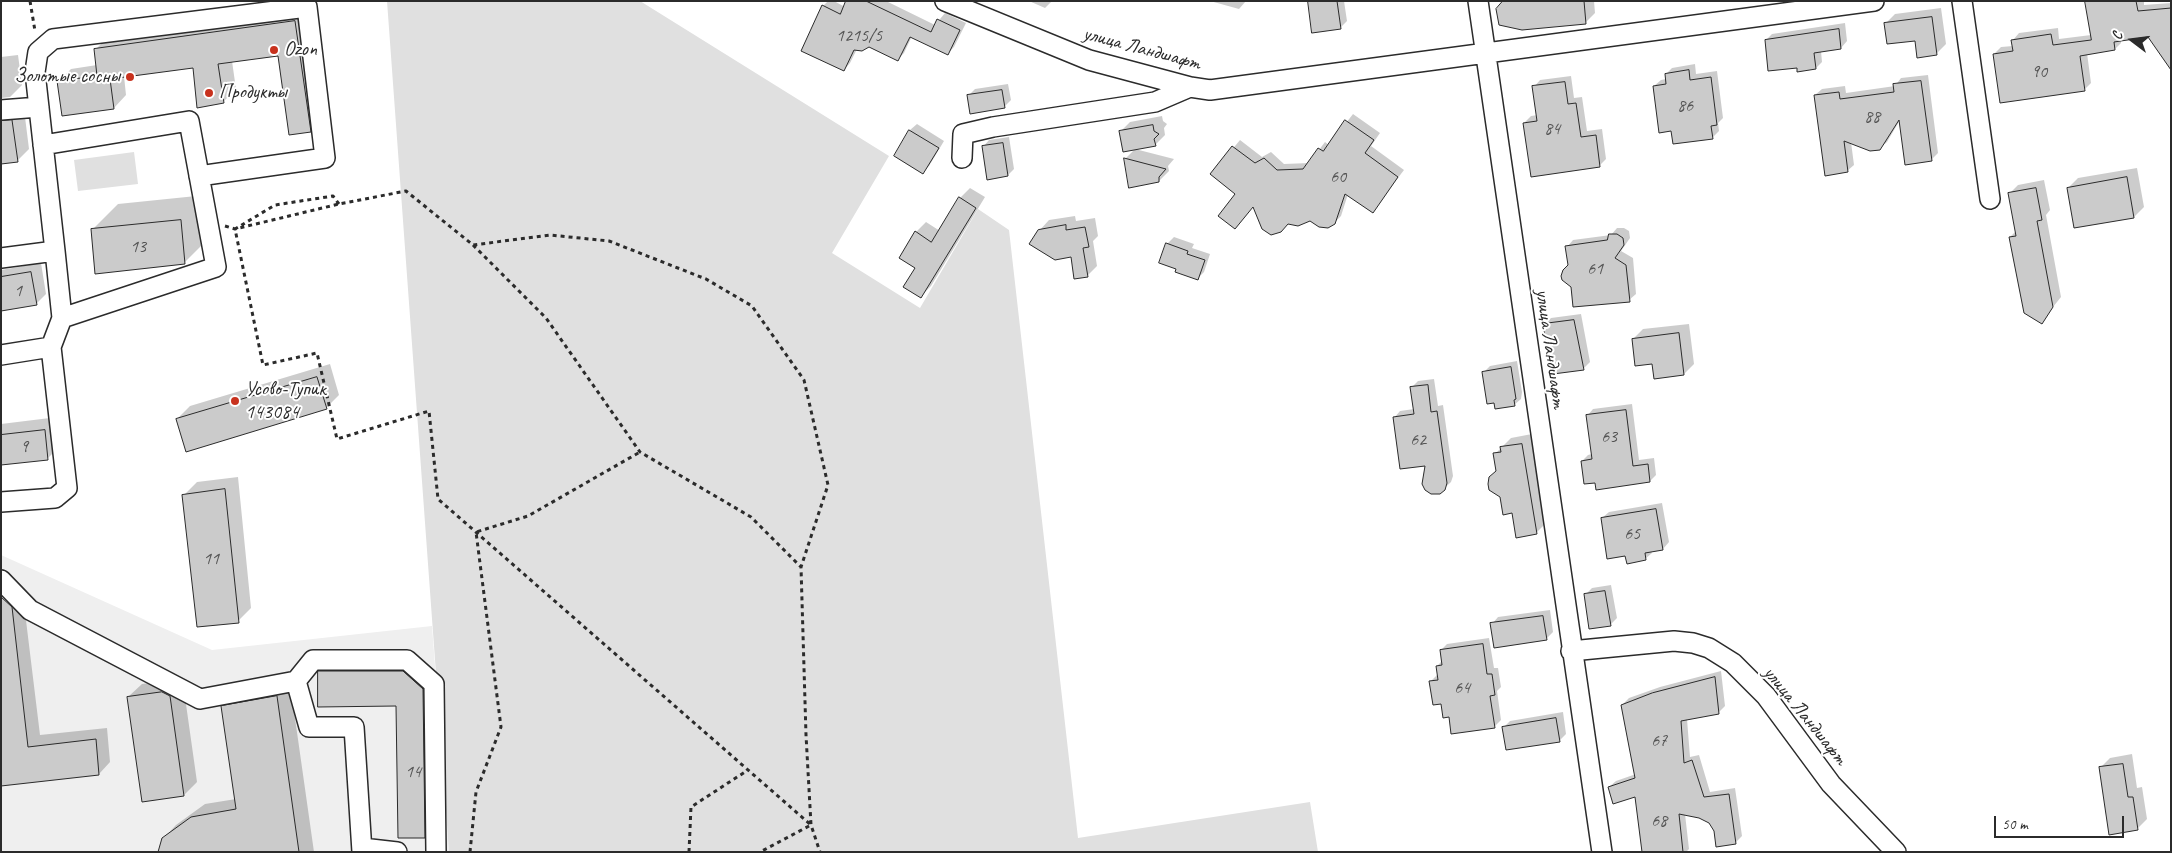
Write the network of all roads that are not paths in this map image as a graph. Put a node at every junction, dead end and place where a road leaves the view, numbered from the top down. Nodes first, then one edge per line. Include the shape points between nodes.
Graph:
1 (945, 1) edge
2 (1478, 1) edge
3 (1874, 1) edge
4 (1962, 1) edge
5 (1484, 54) junction
6 (1190, 87) junction
7 (39, 106) junction
8 (1, 110) edge
9 (43, 144) junction
10 (962, 158) dead end
11 (200, 176) junction
12 (1990, 199) dead end
13 (55, 251) junction
14 (1, 258) edge
15 (62, 318) junction
16 (51, 347) junction
17 (1, 355) edge
18 (1, 502) edge
19 (1, 580) edge
20 (1572, 651) junction
21 (296, 681) junction
22 (362, 850) edge
23 (397, 852) edge
24 (436, 852) edge
25 (1602, 852) edge
26 (1896, 852) edge

1 - 6 street, улица Ландшафт via 1089,60
2 - 5 street, улица Ландшафт
3 - 5 street, улица Ландшафт
4 - 12 street
5 - 6 street, улица Ландшафт via 1210,90
5 - 20 street, улица Ландшафт
6 - 10 street via 1155,102 1001,125 963,134
7 - 8 street
7 - 9 street
7 - 11 street via 35,72 38,52 53,39 307,6 325,158
9 - 11 street via 189,121
9 - 13 street
11 - 15 street via 216,267
13 - 14 street
13 - 15 street
15 - 16 street
16 - 17 street
16 - 18 street via 67,488 55,498
19 - 21 street via 30,610 200,699
20 - 25 street, улица Ландшафт
20 - 26 street, улица Ландшафт via 1674,641 1709,648 1733,664 1766,696 1831,784
21 - 22 street via 310,727 354,727
21 - 24 street via 313,660 407,660 434,684
22 - 23 street

